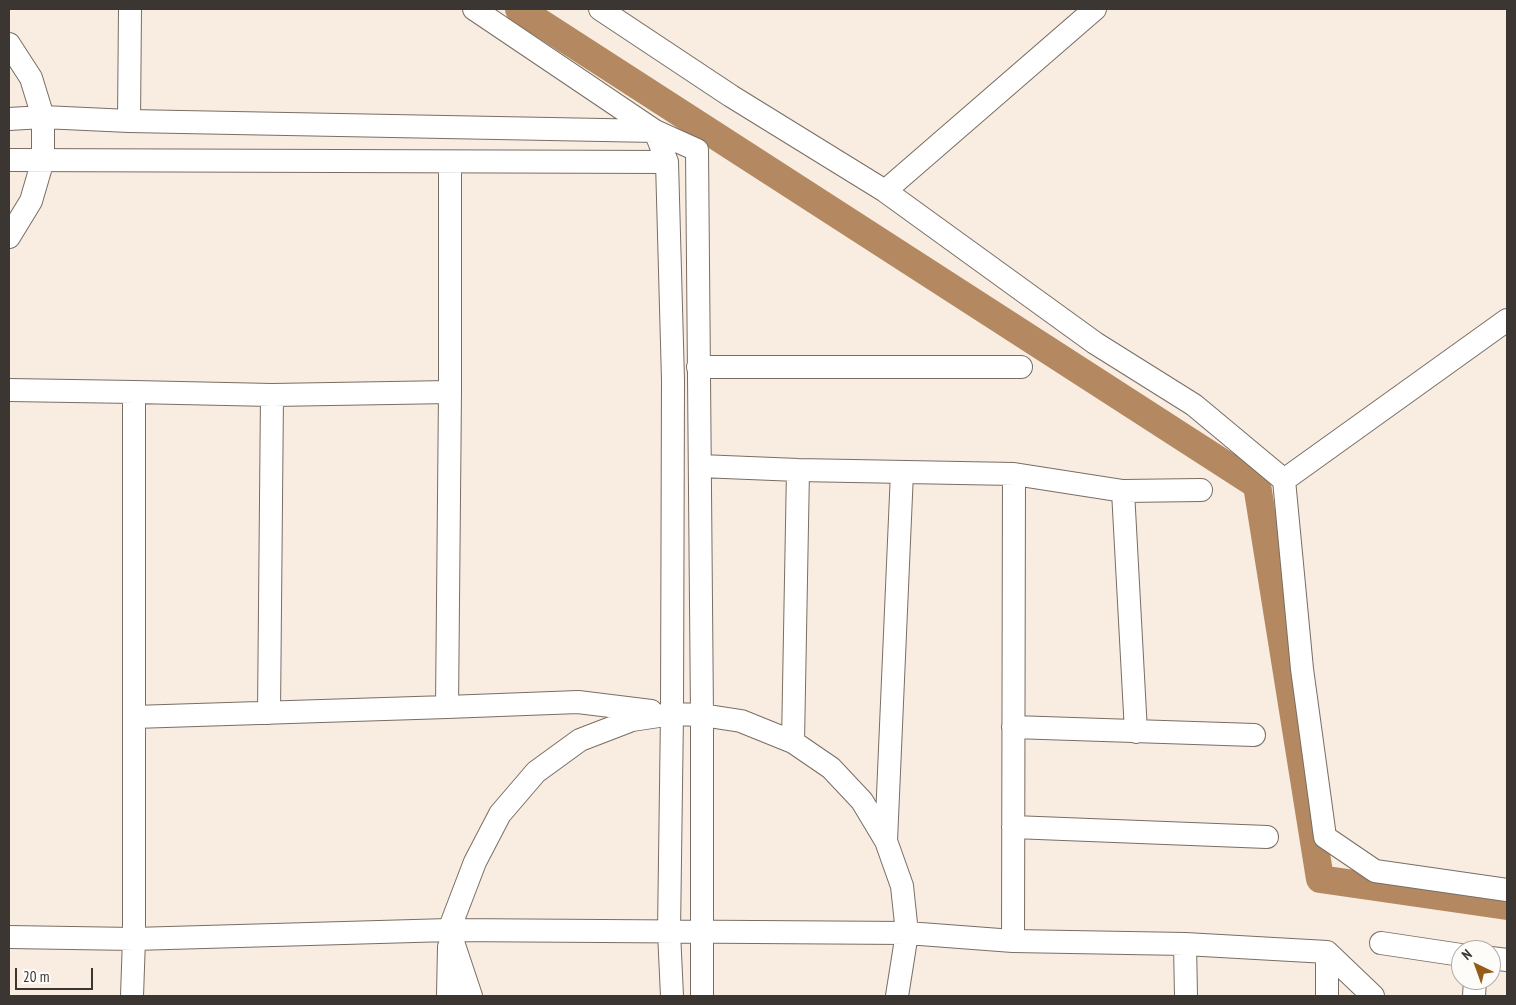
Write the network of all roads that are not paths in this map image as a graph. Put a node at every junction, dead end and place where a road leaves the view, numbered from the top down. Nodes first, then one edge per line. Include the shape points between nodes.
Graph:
1 (130, 9) edge
2 (474, 9) edge
3 (600, 9) edge
4 (1095, 9) edge
5 (9, 44) edge
6 (43, 117) junction
7 (9, 119) edge
8 (129, 121) junction
9 (655, 131) junction
10 (9, 160) edge
11 (43, 160) junction
12 (450, 162) junction
13 (667, 162) junction
14 (885, 191) junction
15 (9, 237) edge
16 (1507, 320) edge
17 (698, 367) junction
18 (1021, 367) dead end
19 (9, 390) edge
20 (134, 392) junction
21 (450, 392) junction
22 (272, 395) junction
23 (700, 466) junction
24 (798, 470) junction
25 (902, 472) junction
26 (1014, 474) junction
27 (1284, 480) junction
28 (1123, 490) junction
29 (1201, 490) dead end
30 (448, 707) junction
31 (269, 713) junction
32 (672, 714) junction
33 (702, 715) junction
34 (134, 717) junction
35 (1013, 727) junction
36 (1136, 732) junction
37 (1254, 735) dead end
38 (793, 742) junction
39 (1013, 828) junction
40 (1267, 837) dead end
41 (886, 841) junction
42 (1507, 890) edge
43 (449, 930) junction
44 (669, 932) junction
45 (701, 932) junction
46 (907, 933) junction
47 (9, 937) edge
48 (134, 939) junction
49 (1013, 941) junction
50 (1381, 943) dead end
51 (1185, 944) junction
52 (1327, 952) junction
53 (1451, 954) edge
54 (132, 996) edge
55 (448, 996) edge
56 (471, 996) edge
57 (672, 996) edge
58 (702, 996) edge
59 (897, 996) edge
60 (1186, 996) edge
61 (1327, 996) edge
62 (1373, 996) edge

1 - 8 street
2 - 9 street
3 - 14 street via 731,96
4 - 14 street
5 - 6 street via 31,78
6 - 7 street
6 - 8 street
6 - 11 street
8 - 9 street
9 - 13 street
9 - 17 street via 697,150
10 - 11 street
11 - 12 street
11 - 15 street via 31,201
12 - 13 street
12 - 21 street
13 - 32 street via 673,380
14 - 27 street via 1095,343 1194,405
16 - 27 street
17 - 18 street
17 - 23 street
19 - 20 street
20 - 22 street
20 - 34 street
21 - 22 street
21 - 30 street
22 - 31 street
23 - 24 street
23 - 33 street
24 - 25 street
24 - 38 street
25 - 26 street
25 - 41 street
26 - 28 street
26 - 35 street
27 - 42 street via 1302,669 1326,837 1375,872
28 - 29 street
28 - 36 street
30 - 31 street
30 - 32 street via 578,702
31 - 34 street
32 - 33 street
32 - 43 street via 632,720 580,740 536,772 500,814 475,862
32 - 44 street
33 - 38 street via 742,721
33 - 45 street
34 - 48 street
35 - 36 street
35 - 39 street
36 - 37 street
38 - 41 street via 837,774 862,801
39 - 40 street
39 - 49 street
41 - 46 street via 902,886
43 - 44 street
43 - 48 street
43 - 55 street
43 - 56 street
44 - 45 street
44 - 57 street
45 - 46 street
45 - 58 street
46 - 49 street
46 - 59 street
47 - 48 street
48 - 54 street
49 - 51 street
50 - 53 street
51 - 52 street
51 - 60 street
52 - 61 street
52 - 62 street

